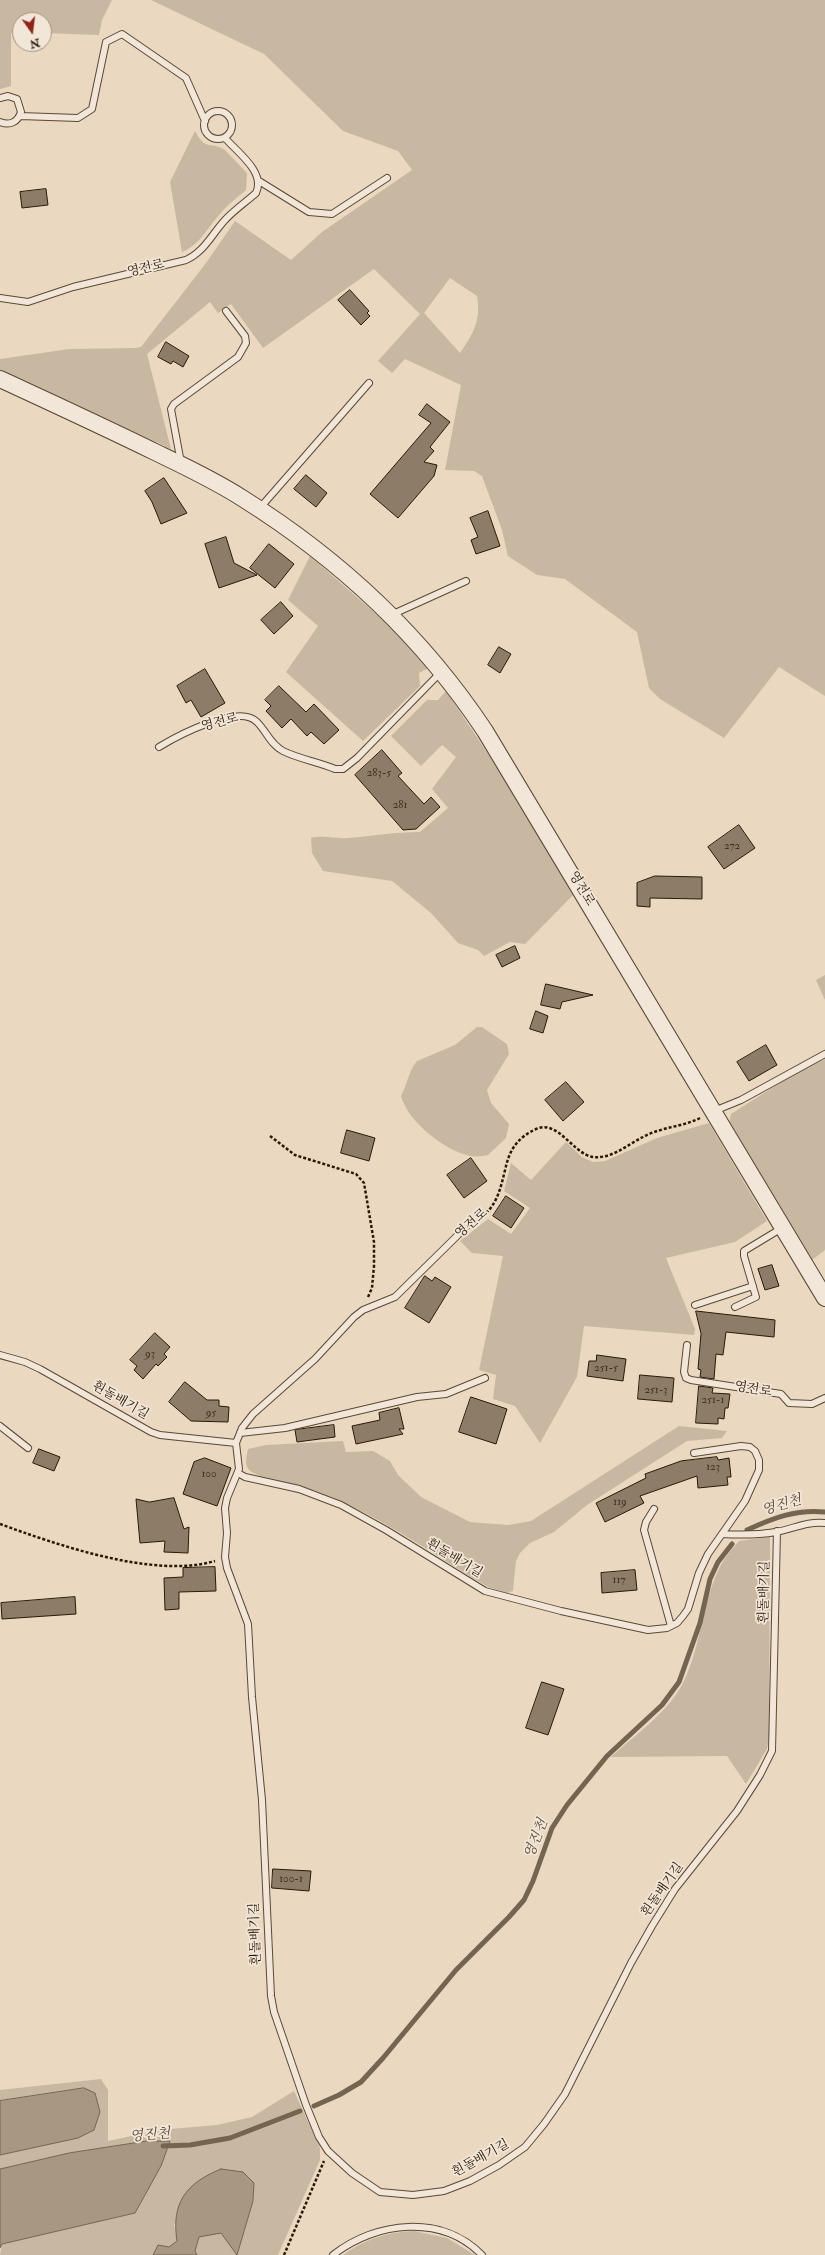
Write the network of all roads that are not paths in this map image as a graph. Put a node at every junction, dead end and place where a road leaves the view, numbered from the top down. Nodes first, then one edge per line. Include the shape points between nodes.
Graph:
1 (0, 98) edge
2 (20, 116) junction
3 (205, 121) junction
4 (0, 122) edge
5 (224, 138) junction
6 (387, 178) dead end
7 (259, 181) junction
8 (0, 298) edge
9 (226, 311) dead end
10 (0, 379) edge
11 (369, 383) dead end
12 (182, 465) junction
13 (259, 509) junction
14 (466, 581) dead end
15 (391, 615) junction
16 (442, 671) junction
17 (158, 747) dead end
18 (825, 1054) edge
19 (713, 1111) junction
20 (782, 1228) junction
21 (458, 1235) road end
22 (753, 1286) junction
23 (825, 1298) edge
24 (695, 1305) dead end
25 (735, 1307) dead end
26 (687, 1345) dead end
27 (0, 1355) edge
28 (485, 1378) dead end
29 (825, 1398) edge
30 (0, 1426) edge
31 (240, 1434) junction
32 (236, 1442) junction
33 (28, 1448) dead end
34 (694, 1453) dead end
35 (238, 1472) junction
36 (654, 1510) dead end
37 (825, 1523) edge
38 (777, 1531) junction
39 (722, 1534) junction
40 (671, 1626) junction
41 (334, 2255) edge
42 (482, 2255) edge

1 - 2 lane via 8,96 17,99 21,107
2 - 3 lane via 78,118 92,109 106,42 122,34 186,78
2 - 4 lane via 9,124
3 - 5 lane via 205,130 211,138
3 - 5 lane via 215,112 228,114 233,127
5 - 7 lane via 254,170
6 - 7 lane via 332,214 309,212
7 - 8 lane, 영전로 via 256,192 224,221 201,251 186,260 72,287 28,302
9 - 12 lane via 245,336 246,343 238,356 174,404 171,409
10 - 12 street, 영전로
11 - 13 lane
12 - 13 street, 영전로
13 - 15 street, 영전로 via 328,560
14 - 15 lane
15 - 16 street, 영전로
16 - 17 lane, 영전로 via 357,758 343,769 335,769 283,751 271,743 257,722 238,715 178,736
16 - 19 street, 영전로 via 485,731
18 - 19 lane via 741,1100
19 - 20 street, 영전로
20 - 22 lane via 744,1251
20 - 23 street, 영전로
21 - 31 lane, 영전로 via 395,1297 363,1310 315,1359 253,1414
22 - 24 lane
22 - 25 lane via 756,1296
26 - 29 lane, 영전로 via 684,1372 686,1378 691,1380 781,1394 789,1403 812,1404
27 - 32 lane, 흰돌배기길 via 40,1369 155,1433
28 - 31 lane via 446,1394 278,1429
30 - 33 lane
31 - 32 lane
32 - 35 lane, 흰돌배기길
34 - 39 lane via 741,1446 750,1447 760,1460 754,1484
35 - 38 lane, 흰돌배기길 via 225,1508 225,1557 231,1582 248,1624 262,1800 271,1996 274,2012 306,2105 319,2137 328,2151 352,2173 380,2192 397,2195 444,2191 470,2181 525,2147 565,2094 652,1926 675,1889 737,1811 760,1775 772,1751
35 - 40 lane, 흰돌배기길 via 245,1477 299,1489 341,1505 485,1591 633,1628 654,1630
36 - 40 lane via 644,1530
37 - 38 lane via 806,1523
38 - 39 lane via 742,1535
39 - 40 lane via 698,1573 688,1609 677,1623
41 - 42 lane via 361,2237 387,2228 407,2226 454,2235

